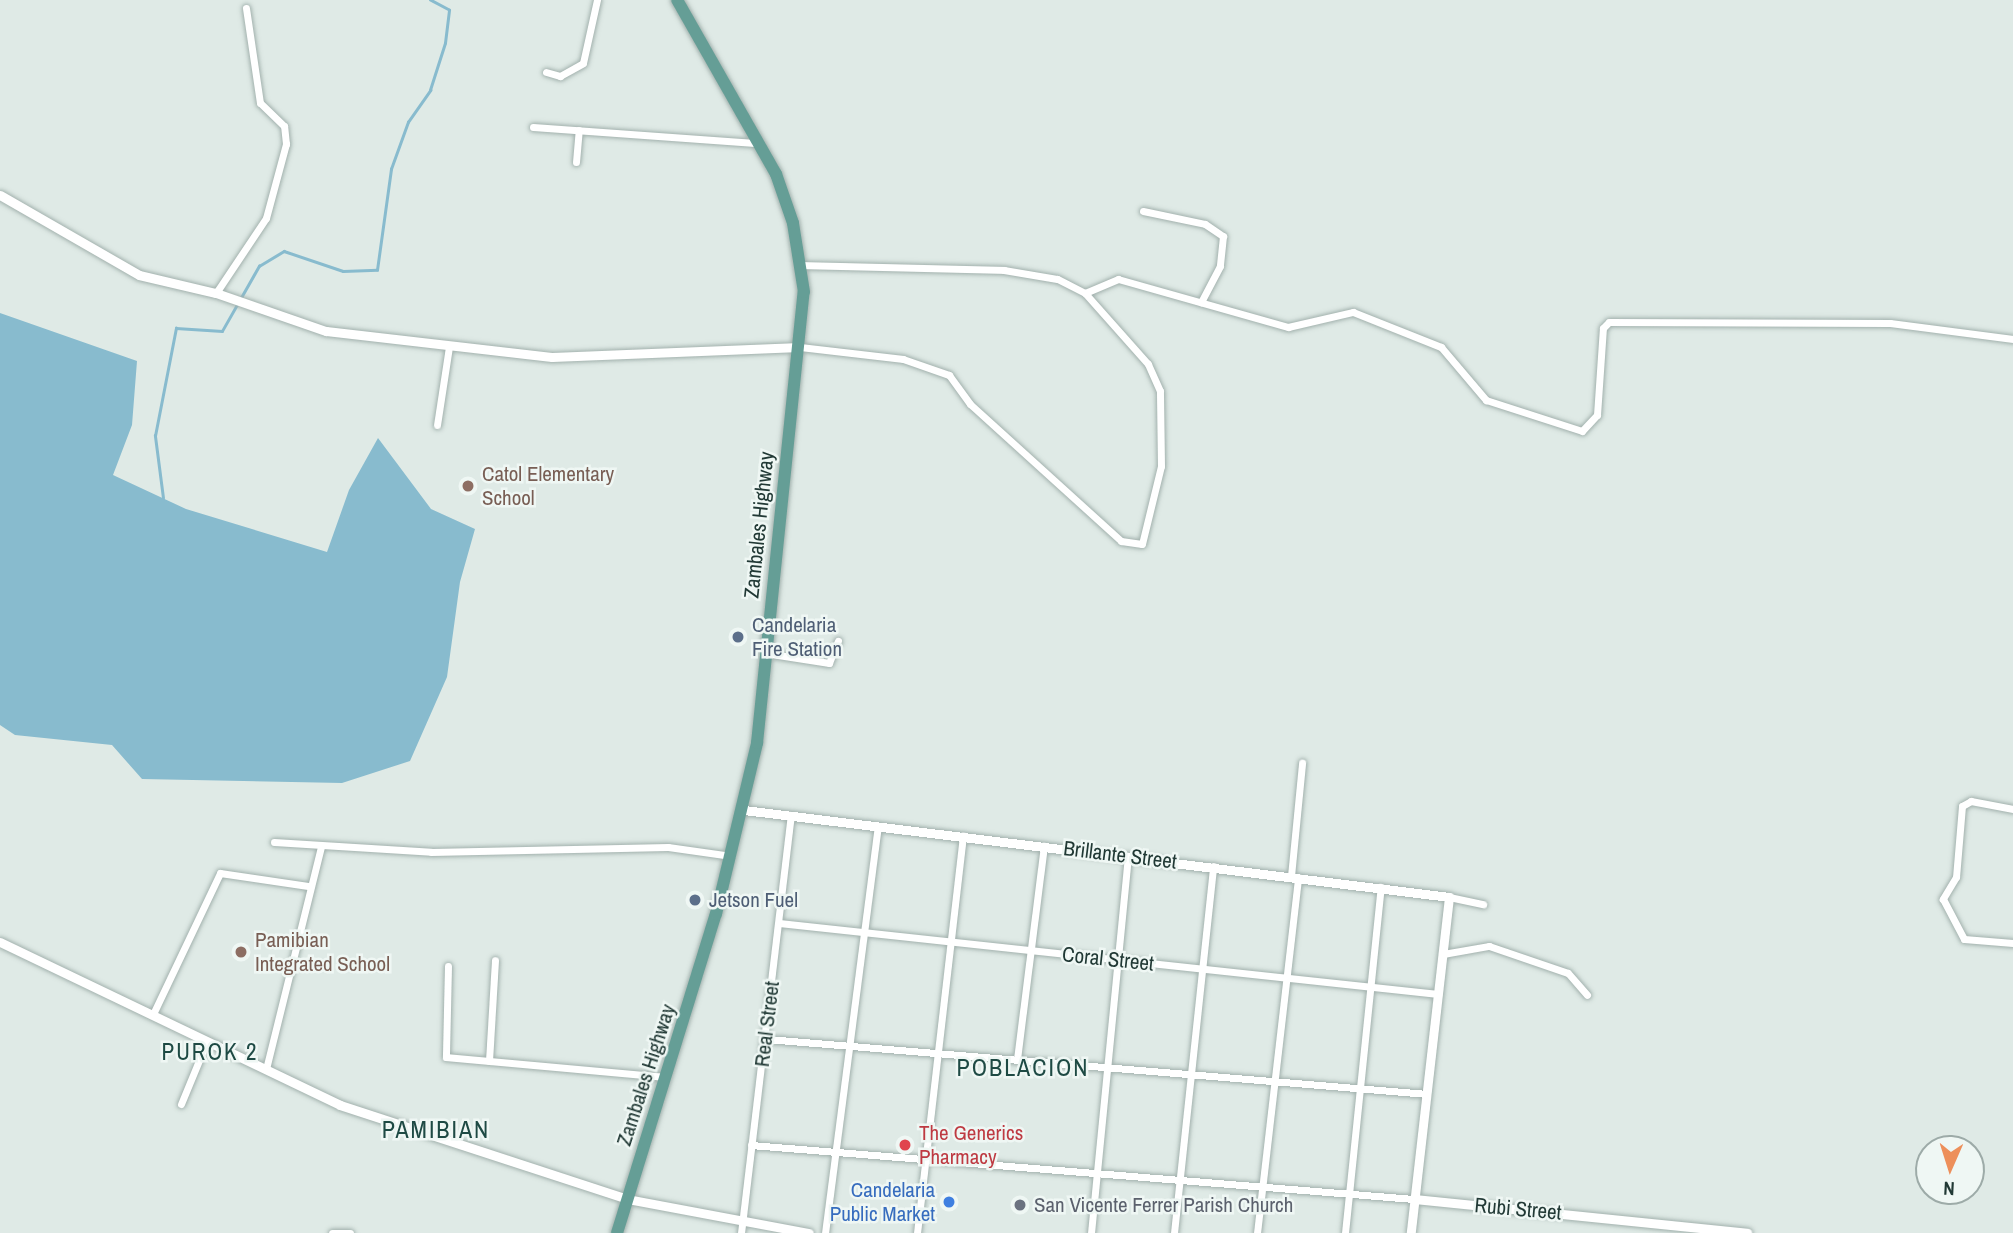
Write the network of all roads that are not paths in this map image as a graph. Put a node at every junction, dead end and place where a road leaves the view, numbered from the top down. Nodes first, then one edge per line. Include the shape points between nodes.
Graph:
1 (597, 0) edge
2 (677, 0) edge
3 (246, 8) dead end
4 (546, 72) dead end
5 (533, 127) dead end
6 (579, 130) junction
7 (759, 143) junction
8 (576, 162) dead end
9 (0, 195) edge
10 (1143, 211) dead end
11 (802, 265) junction
12 (1085, 293) junction
13 (219, 294) junction
14 (1201, 302) junction
15 (2013, 339) edge
16 (800, 346) junction
17 (449, 347) junction
18 (437, 425) dead end
19 (838, 641) dead end
20 (764, 653) junction
21 (1302, 763) dead end
22 (744, 810) junction
23 (2013, 810) edge
24 (791, 815) junction
25 (878, 827) junction
26 (963, 836) junction
27 (274, 842) dead end
28 (1044, 846) junction
29 (321, 848) junction
30 (732, 856) junction
31 (1128, 856) junction
32 (1213, 866) junction
33 (1295, 876) junction
34 (308, 886) junction
35 (1381, 887) junction
36 (1449, 897) junction
37 (1483, 904) dead end
38 (779, 923) junction
39 (863, 932) junction
40 (0, 942) edge
41 (949, 942) junction
42 (2013, 943) edge
43 (1029, 950) junction
44 (1443, 954) junction
45 (1114, 959) junction
46 (495, 960) dead end
47 (448, 966) dead end
48 (1201, 970) junction
49 (1286, 979) junction
50 (1371, 988) junction
51 (1438, 994) junction
52 (1587, 995) dead end
53 (154, 1012) junction
54 (766, 1039) junction
55 (207, 1041) junction
56 (849, 1045) junction
57 (933, 1054) junction
58 (1017, 1059) junction
59 (489, 1061) junction
60 (1104, 1065) junction
61 (265, 1069) junction
62 (1189, 1073) junction
63 (665, 1077) junction
64 (1273, 1081) junction
65 (1360, 1087) junction
66 (1427, 1094) junction
67 (181, 1104) dead end
68 (751, 1146) junction
69 (833, 1153) junction
70 (923, 1160) junction
71 (1096, 1176) junction
72 (1178, 1183) junction
73 (1261, 1190) junction
74 (1349, 1195) junction
75 (627, 1199) junction
76 (1414, 1199) junction
77 (742, 1228) edge
78 (332, 1233) edge
79 (350, 1233) edge
80 (617, 1233) edge
81 (809, 1233) edge
82 (825, 1233) edge
83 (916, 1233) edge
84 (1091, 1233) edge
85 (1174, 1233) edge
86 (1256, 1233) edge
87 (1345, 1233) edge
88 (1411, 1233) edge
89 (1747, 1233) edge

1 - 4 street via 583,63 560,76
2 - 7 main road, Zambales Highway
3 - 13 street via 260,103 284,126 286,144 266,218
5 - 6 street
6 - 7 street
6 - 8 street
7 - 11 main road, Zambales Highway via 785,197
9 - 13 street via 139,275
10 - 14 street via 1220,233 1220,266
11 - 12 street via 1004,270 1057,279
11 - 16 main road, Zambales Highway
12 - 14 street via 1118,279
12 - 16 street via 1149,364 1160,391 1161,466 1145,538 1136,548 978,412 949,375 903,359
13 - 17 street via 326,331
14 - 15 street via 1288,327 1362,314 1441,347 1486,400 1582,431 1597,415 1602,335 1609,322 1890,323
16 - 17 street via 587,357
16 - 20 main road, Zambales Highway
17 - 18 street
19 - 20 street via 830,663
20 - 22 main road, Zambales Highway
21 - 33 street
22 - 24 street, Brillante Street
22 - 30 main road, Zambales Highway
23 - 42 street via 1971,801 1962,806 1956,877 1943,899 1964,939
24 - 25 street, Brillante Street
24 - 38 street, Real Street
25 - 26 street, Brillante Street
25 - 39 street
26 - 28 street, Brillante Street
26 - 41 street
27 - 29 street
28 - 31 street, Brillante Street
28 - 43 street
29 - 30 street via 431,852 668,847
29 - 34 street
30 - 63 main road, Zambales Highway
31 - 32 street, Brillante Street
31 - 45 street
32 - 33 street, Brillante Street
32 - 48 street
33 - 35 street, Brillante Street
33 - 49 street
34 - 53 street via 220,873
34 - 61 street
35 - 36 street, Brillante Street
35 - 50 street
36 - 37 street
36 - 44 street
38 - 39 street, Coral Street
38 - 54 street, Real Street
39 - 41 street, Coral Street
39 - 56 street
40 - 53 street
41 - 43 street, Coral Street
41 - 57 street
43 - 45 street, Coral Street
43 - 58 street
44 - 51 street
44 - 52 street via 1472,945 1499,949 1568,973
45 - 48 street, Coral Street
45 - 60 street
46 - 59 street
47 - 59 street via 445,1055
48 - 49 street, Coral Street
48 - 62 street
49 - 50 street, Coral Street
49 - 64 street
50 - 51 street, Coral Street
50 - 65 street
51 - 66 street
53 - 55 street
54 - 56 street
54 - 68 street, Real Street
55 - 61 street
55 - 67 street
56 - 57 street
56 - 69 street
57 - 58 street
57 - 70 street
58 - 60 street
59 - 63 street
60 - 62 street
60 - 71 street
61 - 75 street via 340,1105
62 - 64 street
62 - 72 street
63 - 75 main road, Zambales Highway
64 - 65 street
64 - 73 street
65 - 66 street
65 - 74 street
66 - 76 street
68 - 69 street
68 - 77 street, Real Street
69 - 70 street
69 - 82 street
70 - 71 street
70 - 83 street
71 - 72 street
71 - 84 street
72 - 73 street
72 - 85 street
73 - 74 street
73 - 86 street
74 - 76 street
74 - 87 street
75 - 77 street
75 - 80 main road, Zambales Highway
76 - 88 street
76 - 89 street, Rubi Street
77 - 81 street
78 - 79 street

